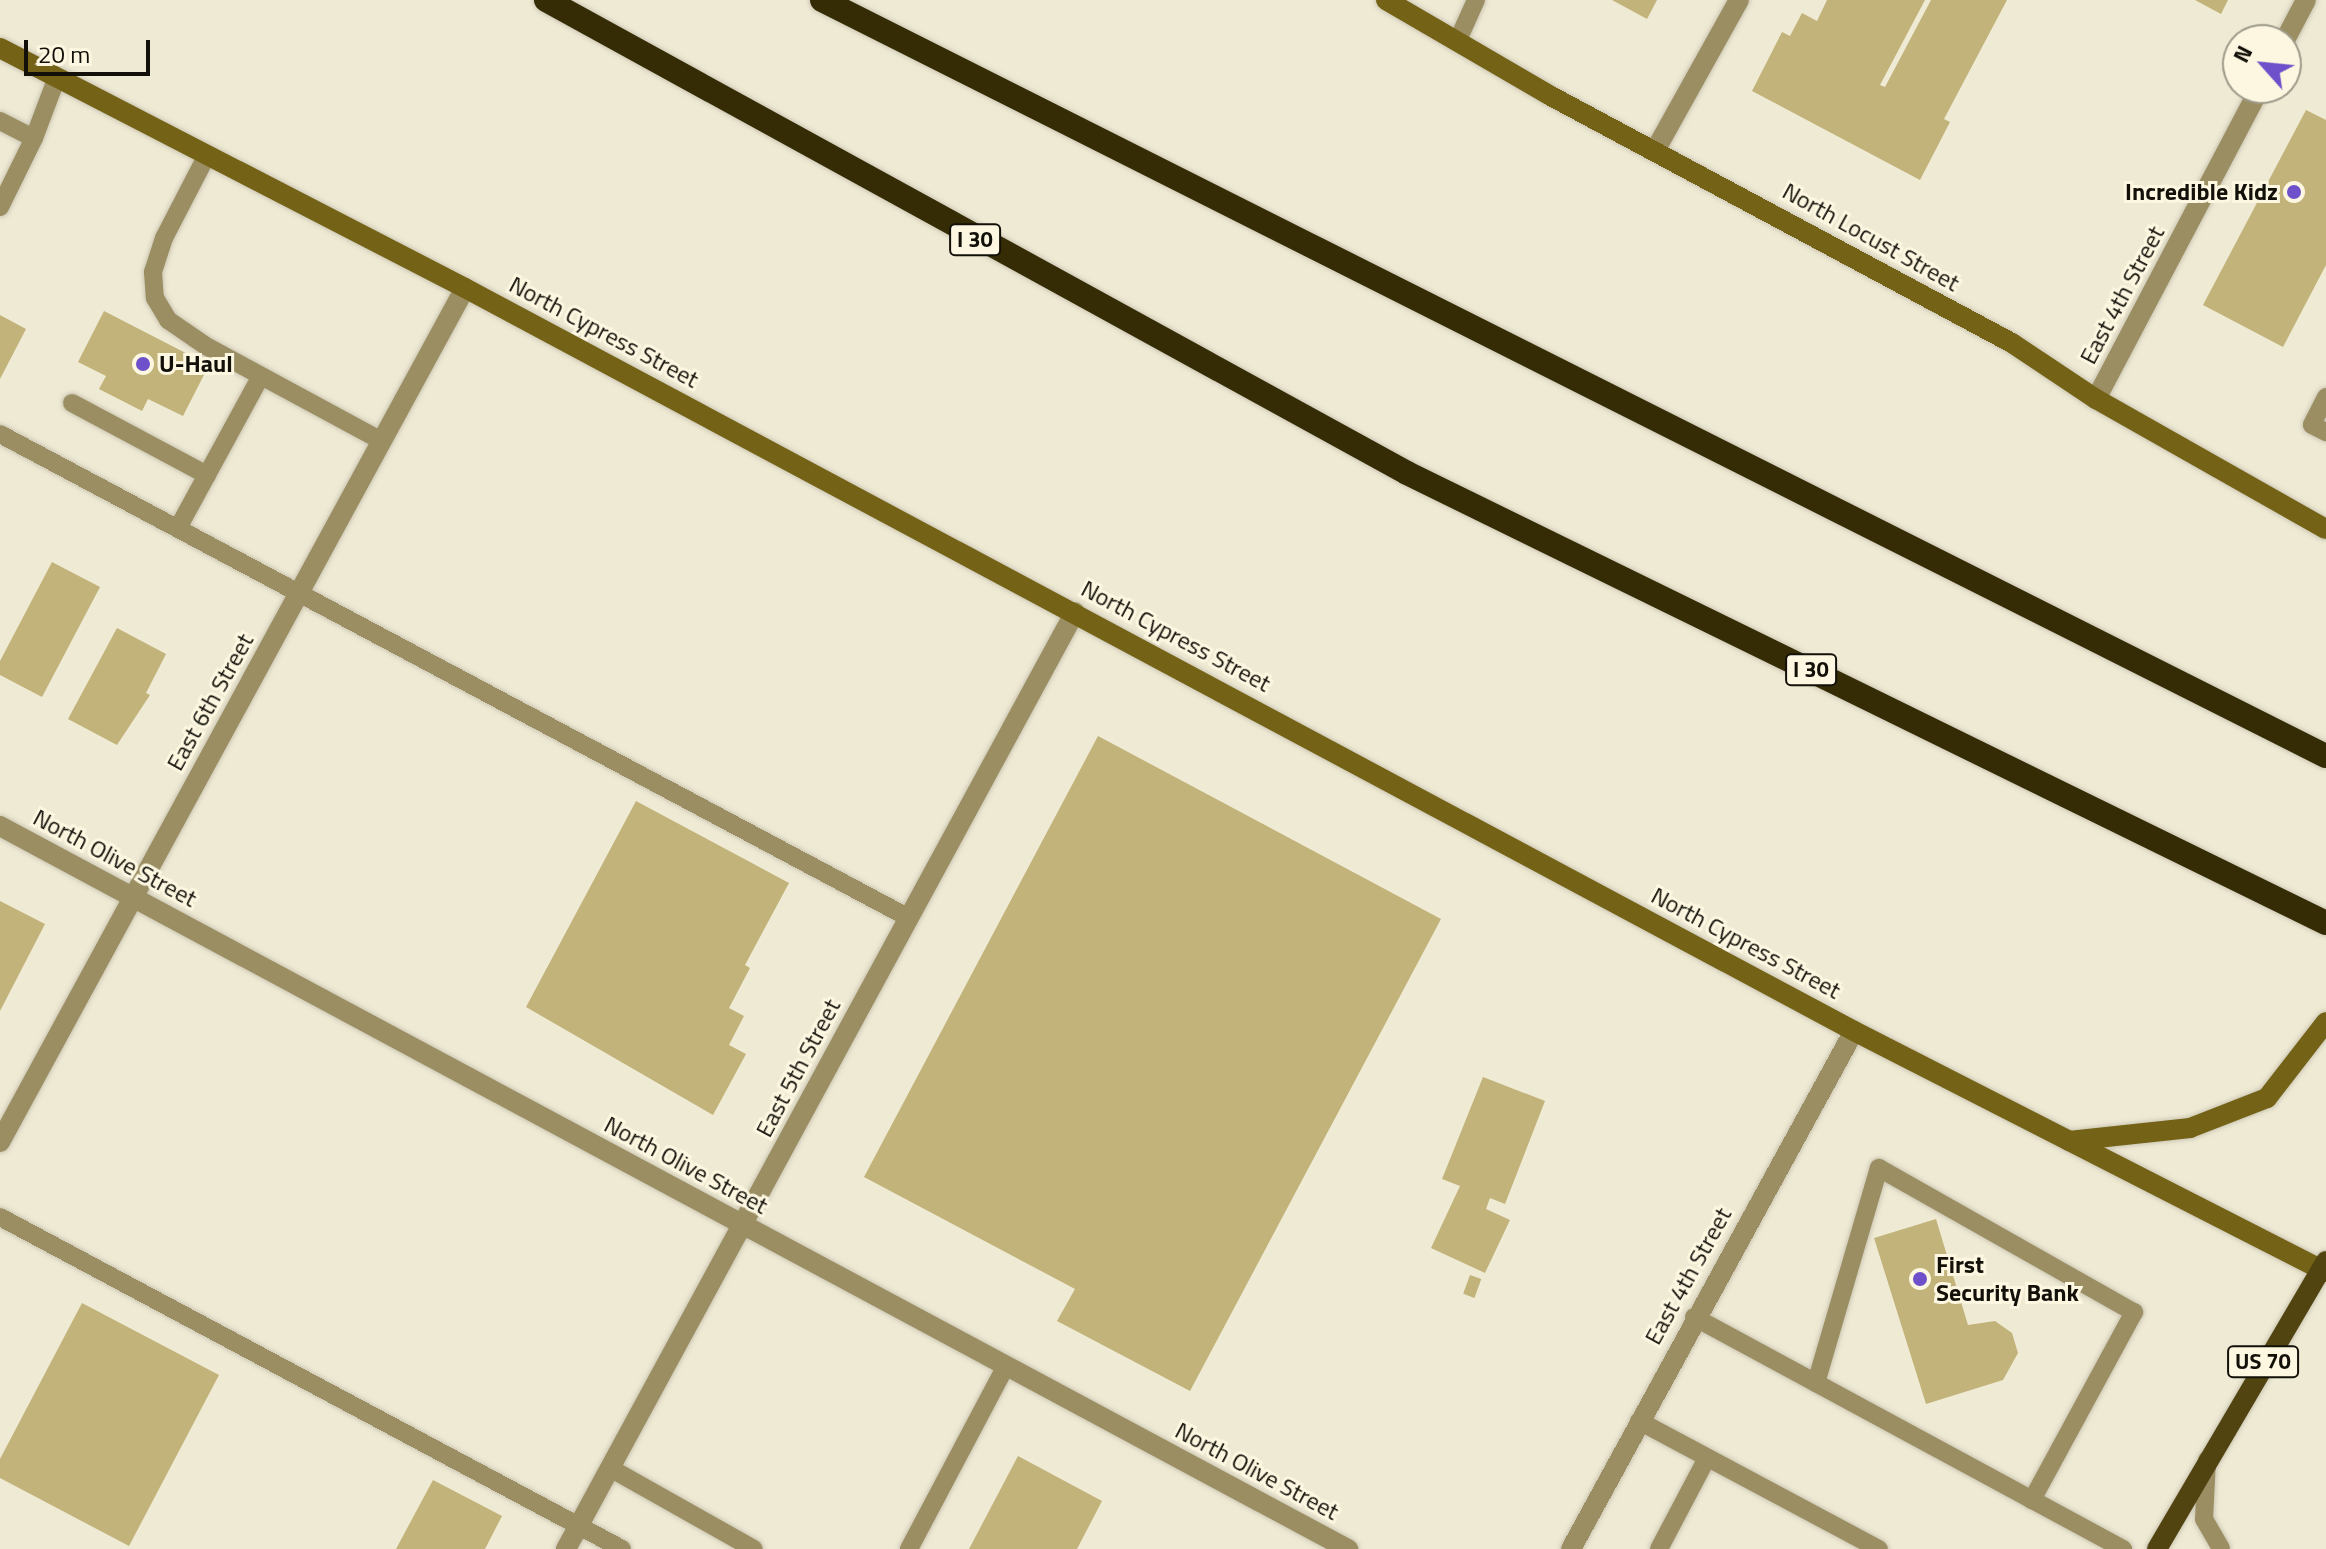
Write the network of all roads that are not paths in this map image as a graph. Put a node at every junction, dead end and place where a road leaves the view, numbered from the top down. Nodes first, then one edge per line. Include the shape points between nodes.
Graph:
1 (546, 0) edge
2 (822, 0) edge
3 (1386, 0) edge
4 (1476, 0) edge
5 (1739, 0) edge
6 (2306, 0) edge
7 (2293, 24) edge
8 (1458, 40) junction
9 (0, 48) edge
10 (57, 77) junction
11 (2252, 104) edge
12 (0, 121) edge
13 (34, 138) junction
14 (1656, 149) junction
15 (207, 155) junction
16 (5, 186) edge
17 (0, 207) edge
18 (465, 288) junction
19 (261, 376) junction
20 (2326, 397) edge
21 (2096, 399) junction
22 (72, 403) dead end
23 (2326, 432) edge
24 (0, 434) edge
25 (382, 441) junction
26 (207, 475) junction
27 (178, 528) junction
28 (2326, 529) edge
29 (300, 592) junction
30 (1075, 612) junction
31 (2326, 756) edge
32 (0, 826) edge
33 (133, 898) junction
34 (909, 918) junction
35 (2326, 923) edge
36 (2326, 1022) edge
37 (1854, 1031) junction
38 (2069, 1141) junction
39 (0, 1142) edge
40 (0, 1217) edge
41 (742, 1224) junction
42 (2324, 1268) edge
43 (1694, 1317) junction
44 (1006, 1366) junction
45 (1816, 1383) junction
46 (1639, 1421) junction
47 (2207, 1456) junction
48 (1707, 1458) junction
49 (610, 1468) junction
50 (2032, 1500) junction
51 (579, 1526) junction
52 (566, 1549) edge
53 (622, 1549) edge
54 (754, 1549) edge
55 (909, 1549) edge
56 (1348, 1549) edge
57 (1571, 1549) edge
58 (1659, 1549) edge
59 (1879, 1549) edge
60 (2123, 1549) edge
61 (2157, 1549) edge
62 (2221, 1549) edge

1 - 35 highway, I 30 via 1407,473
2 - 31 highway
3 - 8 main road, North Locust Street
4 - 8 lane
5 - 14 street
6 - 7 street
8 - 14 main road, North Locust Street via 1549,95
9 - 10 main road, North Cypress Street
10 - 13 lane
10 - 15 main road, North Cypress Street
11 - 21 street, East 4th Street
12 - 13 lane
13 - 16 lane
14 - 21 main road, North Locust Street via 2012,343
15 - 18 main road, North Cypress Street
15 - 19 lane via 164,238 153,272 155,298 168,320
16 - 17 lane
18 - 25 street, East 6th Street
18 - 30 main road, North Cypress Street
19 - 25 lane
19 - 26 lane
20 - 23 lane via 2312,425
21 - 28 main road, North Locust Street
22 - 26 lane
24 - 27 lane
25 - 29 street, East 6th Street
26 - 27 lane
27 - 29 lane
29 - 33 street, East 6th Street
29 - 34 lane
30 - 34 street, East 5th Street
30 - 37 main road, North Cypress Street
32 - 33 street, North Olive Street
33 - 39 street, East 6th Street
33 - 41 street, North Olive Street
34 - 41 street, East 5th Street
36 - 38 main road via 2267,1098 2190,1128
37 - 38 main road, North Cypress Street
37 - 43 street, East 4th Street
38 - 42 main road, North Cypress Street
40 - 51 lane
41 - 44 street, North Olive Street
41 - 49 street, East 5th Street
42 - 47 main road, US 70
43 - 45 lane
43 - 46 street, East 4th Street
44 - 55 lane
44 - 56 street, North Olive Street
45 - 50 lane
45 - 50 lane via 1879,1168 2134,1312
46 - 48 lane
46 - 57 street, East 4th Street
47 - 61 main road, US 70
47 - 62 lane via 2204,1519
48 - 58 lane
48 - 59 lane
49 - 51 street, East 5th Street
49 - 54 lane
50 - 60 lane
51 - 52 street, East 5th Street
51 - 53 lane

